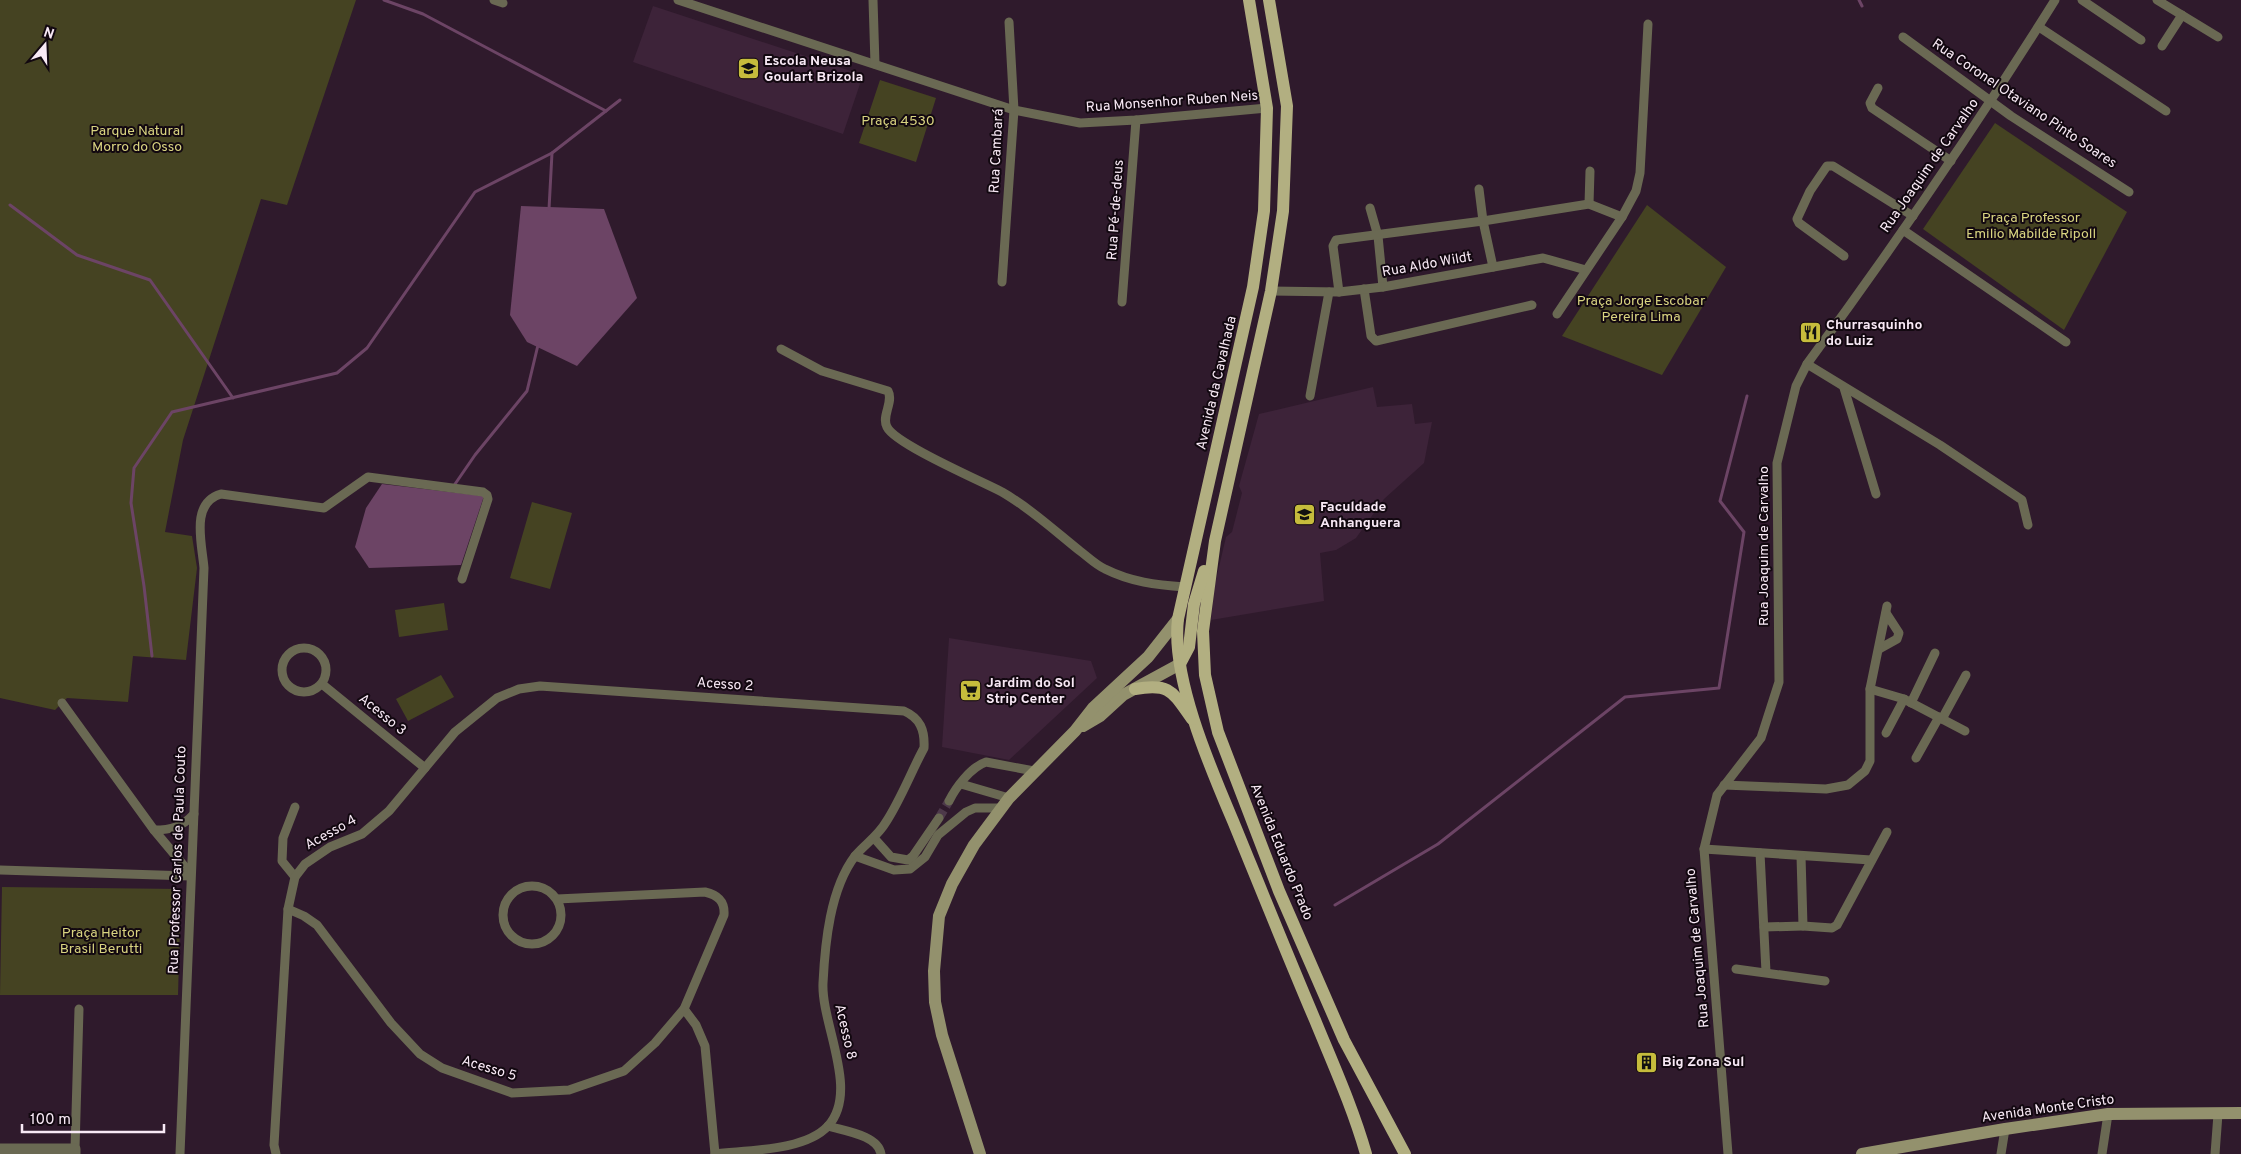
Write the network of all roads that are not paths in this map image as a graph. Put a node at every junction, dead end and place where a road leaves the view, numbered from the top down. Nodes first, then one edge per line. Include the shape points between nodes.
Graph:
1 (494, 0) edge
2 (678, 0) edge
3 (873, 0) edge
4 (1249, 0) edge
5 (1269, 0) edge
6 (2055, 0) edge
7 (2082, 0) edge
8 (2157, 0) edge
9 (503, 3) dead end
10 (2182, 15) junction
11 (1009, 22) dead end
12 (1648, 24) dead end
13 (2039, 27) junction
14 (1903, 37) dead end
15 (2218, 37) dead end
16 (2141, 40) dead end
17 (2162, 46) dead end
18 (875, 64) junction
19 (1878, 88) dead end
20 (1992, 101) junction
21 (1267, 108) junction
22 (1014, 110) junction
23 (2166, 111) dead end
24 (1136, 120) junction
25 (1951, 161) junction
26 (1590, 171) dead end
27 (1479, 189) dead end
28 (2129, 192) dead end
29 (1590, 204) junction
30 (1370, 208) dead end
31 (1912, 216) junction
32 (1622, 217) junction
33 (1483, 221) junction
34 (1903, 230) junction
35 (1378, 236) junction
36 (1844, 256) dead end
37 (1493, 268) junction
38 (1586, 270) junction
39 (1002, 282) dead end
40 (1383, 287) junction
41 (1364, 289) junction
42 (1271, 291) junction
43 (1329, 292) junction
44 (1339, 292) junction
45 (1122, 302) dead end
46 (1532, 305) dead end
47 (1557, 314) dead end
48 (2066, 342) dead end
49 (781, 349) dead end
50 (1238, 358) junction
51 (1806, 364) junction
52 (1844, 388) junction
53 (1310, 396) dead end
54 (1241, 424) junction
55 (1216, 454) junction
56 (1876, 494) dead end
57 (1221, 516) junction
58 (2028, 524) dead end
59 (1215, 541) junction
60 (462, 579) dead end
61 (1185, 587) junction
62 (1178, 619) junction
63 (1878, 649) junction
64 (1935, 653) dead end
65 (1180, 664) junction
66 (1966, 675) dead end
67 (322, 684) junction
68 (1135, 689) junction
69 (1870, 689) junction
70 (1907, 701) junction
71 (62, 703) dead end
72 (1940, 718) junction
73 (1197, 727) junction
74 (1074, 731) junction
75 (1965, 732) dead end
76 (1886, 733) dead end
77 (1916, 758) dead end
78 (425, 768) junction
79 (1034, 771) junction
80 (961, 784) junction
81 (1724, 785) junction
82 (949, 801) tunnel mouth
83 (1006, 803) junction
84 (295, 807) dead end
85 (194, 814) junction
86 (939, 818) tunnel mouth
87 (154, 830) junction
88 (1887, 832) dead end
89 (874, 838) junction
90 (1704, 849) junction
91 (1760, 853) junction
92 (855, 856) junction
93 (1801, 856) junction
94 (1871, 860) junction
95 (0, 870) edge
96 (190, 875) junction
97 (295, 877) junction
98 (557, 899) junction
99 (288, 909) junction
100 (1803, 926) junction
101 (1764, 927) junction
102 (1736, 969) dead end
103 (1766, 972) junction
104 (1825, 982) dead end
105 (79, 1009) dead end
106 (684, 1009) junction
107 (2241, 1113) edge
108 (2108, 1114) junction
109 (2218, 1114) junction
110 (828, 1126) junction
111 (2005, 1129) junction
112 (0, 1149) edge
113 (75, 1152) edge
114 (1884, 1152) edge
115 (180, 1154) edge
116 (276, 1154) edge
117 (715, 1154) edge
118 (881, 1154) edge
119 (980, 1154) edge
120 (1366, 1154) edge
121 (1405, 1154) edge
122 (1728, 1154) edge
123 (1862, 1154) edge
124 (2001, 1154) edge
125 (2102, 1154) edge
126 (2215, 1154) edge

1 - 9 street
2 - 18 street, Rua Monsenhor Ruben Neis
3 - 18 street
4 - 21 main road, Avenida da Cavalhada
5 - 42 main road via 1286,106 1283,211
6 - 13 street, Rua Joaquim de Carvalho
7 - 16 street
8 - 10 street
10 - 15 street
10 - 17 street
11 - 22 street, Rua Cambará
12 - 32 street via 1640,172 1636,190
13 - 20 street, Rua Joaquim de Carvalho
13 - 23 street
14 - 20 street, Rua Coronel Otaviano Pinto Soares
18 - 22 street, Rua Monsenhor Ruben Neis
19 - 25 street via 1870,103 1872,108
20 - 25 street, Rua Joaquim de Carvalho
20 - 28 street, Rua Coronel Otaviano Pinto Soares
21 - 24 street, Rua Monsenhor Ruben Neis
21 - 50 main road, Avenida da Cavalhada via 1264,211
22 - 24 street, Rua Monsenhor Ruben Neis via 1080,122
22 - 39 street, Rua Cambará
24 - 45 street, Rua Pé-de-deus
25 - 31 street, Rua Joaquim de Carvalho
26 - 29 street
27 - 33 street
29 - 32 street
29 - 33 street
30 - 35 street
31 - 34 street, Rua Joaquim de Carvalho
31 - 36 street via 1833,166 1827,166 1797,219
32 - 38 street
33 - 35 street
33 - 37 street
34 - 48 street
34 - 51 street, Rua Joaquim de Carvalho
35 - 40 street
35 - 44 street via 1334,242
37 - 38 street, Rua Aldo Wildt via 1544,258
37 - 40 street, Rua Aldo Wildt
38 - 47 street
40 - 41 street, Rua Aldo Wildt
41 - 44 street, Rua Aldo Wildt
41 - 46 street via 1371,336 1376,341
42 - 43 street, Rua Aldo Wildt
42 - 54 main road
43 - 44 street, Rua Aldo Wildt
43 - 53 street
49 - 61 street via 822,371 888,391 886,422 891,432 917,450 1003,493 1102,568 1126,579 1152,585
50 - 54 main road via 1233,408
50 - 55 main road, Avenida da Cavalhada
51 - 52 street
51 - 81 street, Rua Joaquim de Carvalho via 1796,386 1777,463 1779,682 1761,738
52 - 56 street
52 - 58 street via 1940,445 2022,500
54 - 57 main road
55 - 57 main road via 1224,455 1227,460
55 - 61 main road, Avenida da Cavalhada
57 - 59 main road
59 - 65 main road via 1194,604 1189,647
59 - 121 main road, Avenida Eduardo Prado via 1204,611 1203,648 1218,732 1279,891 1344,1040
60 - 85 street, Rua Professor Carlos de Paula Couto via 488,499 483,492 370,477 324,508 221,494 213,496 200,517 204,568
61 - 62 main road, Avenida da Cavalhada
62 - 65 main road via 1176,638
62 - 74 main road, Avenida da Cavalhada via 1148,657 1093,708
63 - 63 street via 1886,609 1899,634 1898,639
63 - 69 street
64 - 70 street
65 - 68 main road, Avenida da Cavalhada
65 - 73 main road
66 - 72 street
67 - 67 street via 325,664 317,653 304,648 286,657 282,672 288,686 309,692
67 - 78 street, Acesso 3
68 - 73 main road via 1157,685 1174,694
68 - 74 main road, Avenida da Cavalhada
69 - 70 street
69 - 81 street via 1870,761 1865,772 1848,785 1826,789
70 - 72 street
70 - 76 street
71 - 87 street
72 - 75 street
72 - 77 street
73 - 120 main road via 1222,796 1346,1095
74 - 79 main road, Avenida da Cavalhada
78 - 89 street, Acesso 2 via 455,732 497,698 519,689 540,686 904,711 914,716 921,726 924,748 887,822
78 - 97 street, Acesso 4 via 389,811 362,834 330,846 305,864
79 - 80 street via 986,762 974,768
79 - 83 main road, Avenida da Cavalhada
80 - 82 street
80 - 83 street
81 - 90 street, Rua Joaquim de Carvalho via 1717,795
83 - 92 street via 966,812 938,835 925,857 910,869 894,870
83 - 119 main road, Avenida da Cavalhada via 974,845 952,884 939,916 935,938 935,1002 942,1035
84 - 97 street via 283,838 282,861
85 - 87 street via 176,828
85 - 96 street, Rua Professor Carlos de Paula Couto
86 - 89 street via 908,860 891,857
87 - 96 street
88 - 94 street
89 - 92 street, Acesso 8
90 - 91 street
90 - 122 street, Rua Joaquim de Carvalho
91 - 93 street
91 - 101 street
92 - 110 street, Acesso 8 via 838,890 824,946 822,997 840,1075 838,1106
93 - 94 street
93 - 100 street
94 - 100 street via 1837,925 1832,928
95 - 96 street
96 - 115 street, Rua Professor Carlos de Paula Couto
97 - 99 street
98 - 98 street via 543,887 516,889 504,903 502,912 507,930 523,943 533,944 548,939 561,919
98 - 106 street, Acesso 5 via 706,892 722,900 724,915
99 - 106 street, Acesso 5 via 317,925 391,1023 420,1054 442,1068 512,1093 569,1090 624,1071 655,1043
99 - 116 street
100 - 101 street
101 - 103 street
102 - 103 street
103 - 104 street
105 - 113 street
106 - 117 street via 696,1025 705,1046
107 - 109 main road, Avenida Monte Cristo
108 - 109 main road, Avenida Monte Cristo
108 - 111 main road, Avenida Monte Cristo
108 - 125 street
109 - 126 street
110 - 117 street via 814,1137 794,1144
110 - 118 street via 869,1139 876,1143
111 - 114 main road, Avenida Monte Cristo
111 - 124 street
112 - 113 street
114 - 123 main road, Avenida Monte Cristo

